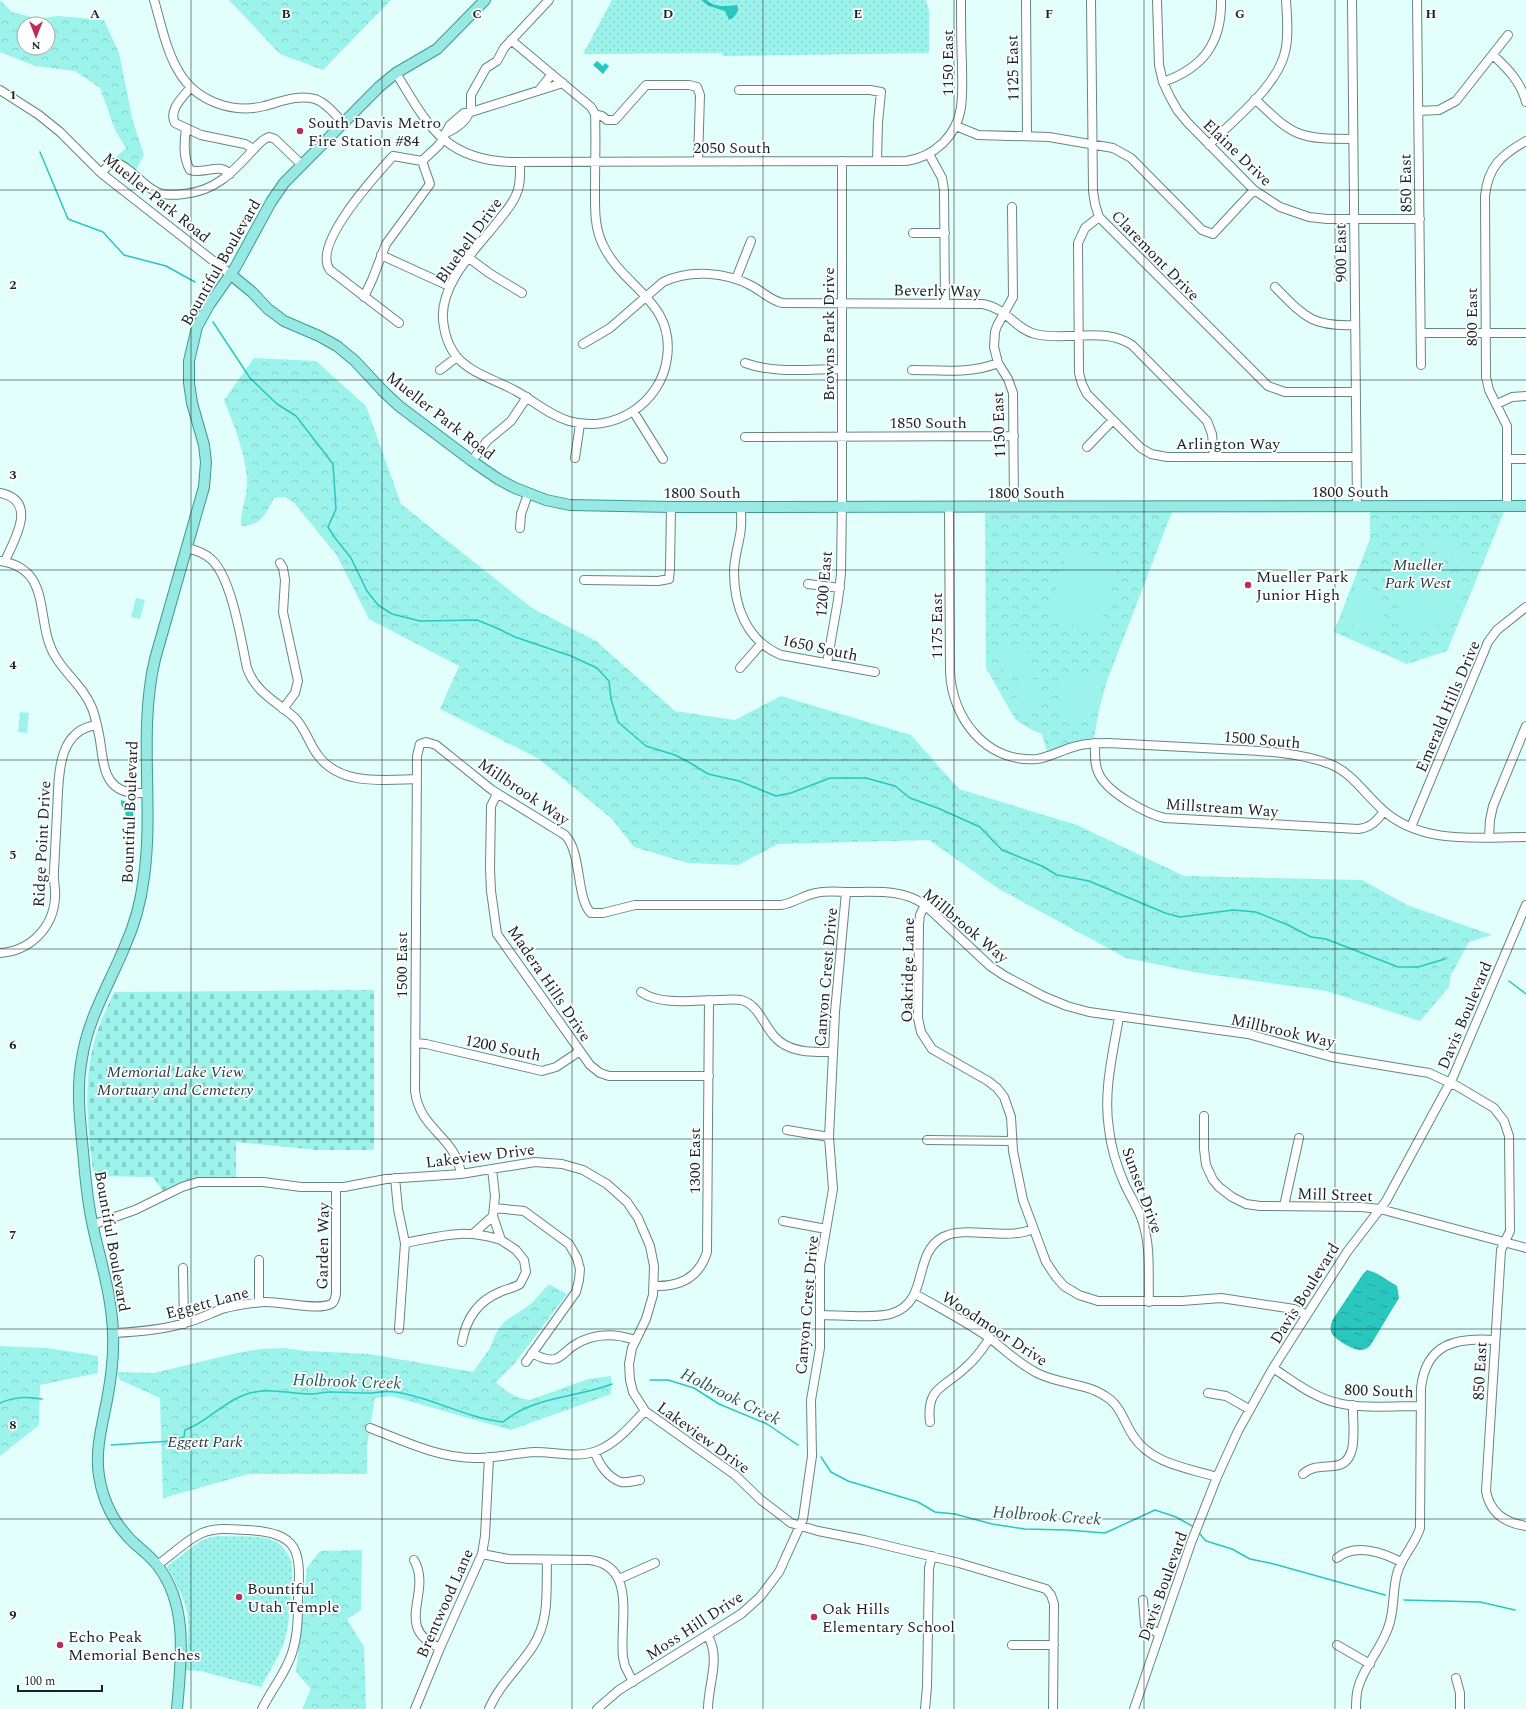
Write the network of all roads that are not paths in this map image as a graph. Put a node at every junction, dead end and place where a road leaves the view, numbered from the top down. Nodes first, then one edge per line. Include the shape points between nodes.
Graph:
1 (154, 0) edge
2 (485, 0) edge
3 (549, 0) edge
4 (961, 0) edge
5 (1026, 0) edge
6 (1091, 0) edge
7 (1157, 0) edge
8 (1222, 0) edge
9 (1286, 0) edge
10 (1352, 0) edge
11 (1417, 0) edge
12 (1508, 35) dead end
13 (511, 40) junction
14 (1493, 55) junction
15 (396, 73) junction
16 (552, 74) junction
17 (1163, 82) junction
18 (563, 83) junction
19 (191, 88) junction
20 (540, 89) junction
21 (0, 90) edge
22 (740, 90) dead end
23 (1255, 99) junction
24 (1526, 102) edge
25 (1418, 111) junction
26 (470, 112) junction
27 (594, 114) junction
28 (343, 122) junction
29 (956, 126) junction
30 (186, 129) junction
31 (444, 136) junction
32 (1027, 136) junction
33 (1353, 139) junction
34 (1526, 141) edge
35 (1093, 145) junction
36 (1209, 145) junction
37 (254, 149) junction
38 (929, 154) junction
39 (422, 161) junction
40 (698, 161) junction
41 (878, 161) junction
42 (520, 162) junction
43 (595, 162) junction
44 (842, 162) junction
45 (301, 164) junction
46 (100, 173) junction
47 (230, 174) junction
48 (1254, 190) junction
49 (1012, 207) dead end
50 (1099, 217) junction
51 (1354, 219) junction
52 (1420, 219) junction
53 (913, 233) dead end
54 (945, 233) junction
55 (751, 241) dead end
56 (381, 255) junction
57 (469, 258) junction
58 (230, 274) junction
59 (736, 279) junction
60 (450, 286) junction
61 (1275, 287) dead end
62 (522, 292) dead end
63 (364, 296) junction
64 (646, 297) junction
65 (842, 303) junction
66 (945, 303) junction
67 (1005, 313) junction
68 (399, 323) dead end
69 (1355, 325) junction
70 (1421, 333) junction
71 (1485, 333) junction
72 (1526, 333) edge
73 (1078, 336) junction
74 (583, 344) dead end
75 (457, 357) junction
76 (745, 363) dead end
77 (998, 363) junction
78 (1421, 365) dead end
79 (842, 369) junction
80 (440, 370) dead end
81 (912, 370) dead end
82 (1356, 392) junction
83 (1526, 396) edge
84 (527, 397) junction
85 (1496, 404) junction
86 (632, 411) junction
87 (1113, 420) junction
88 (580, 424) junction
89 (1014, 436) junction
90 (745, 437) dead end
91 (842, 437) junction
92 (1087, 447) dead end
93 (1214, 457) junction
94 (1356, 457) junction
95 (575, 458) dead end
96 (663, 459) dead end
97 (1507, 459) junction
98 (1526, 459) edge
99 (472, 461) junction
100 (0, 493) edge
101 (528, 494) junction
102 (1014, 506) junction
103 (1357, 506) junction
104 (1507, 506) junction
105 (1526, 506) edge
106 (671, 507) junction
107 (741, 507) junction
108 (842, 507) junction
109 (949, 507) junction
110 (520, 528) dead end
111 (187, 548) junction
112 (3, 561) edge
113 (280, 563) dead end
114 (584, 580) dead end
115 (808, 584) dead end
116 (840, 588) junction
117 (1526, 607) edge
118 (761, 644) junction
119 (827, 663) junction
120 (740, 668) dead end
121 (875, 672) dead end
122 (283, 709) junction
123 (97, 725) junction
124 (1526, 726) edge
125 (978, 738) joint
126 (422, 742) joint
127 (1095, 743) junction
128 (416, 779) junction
129 (146, 792) junction
130 (497, 794) junction
131 (1384, 811) junction
132 (1411, 828) junction
133 (1489, 837) junction
134 (1526, 837) edge
135 (846, 892) junction
136 (925, 905) junction
137 (1526, 905) edge
138 (0, 953) edge
139 (641, 992) dead end
140 (709, 1000) junction
141 (1119, 1017) junction
142 (414, 1043) junction
143 (580, 1051) junction
144 (833, 1052) junction
145 (709, 1076) junction
146 (1450, 1083) junction
147 (1204, 1116) dead end
148 (787, 1130) dead end
149 (829, 1137) junction
150 (1299, 1138) dead end
151 (927, 1140) dead end
152 (1012, 1141) junction
153 (492, 1169) junction
154 (461, 1174) junction
155 (395, 1178) junction
156 (336, 1188) junction
157 (1284, 1206) junction
158 (1380, 1209) junction
159 (494, 1212) junction
160 (783, 1221) dead end
161 (92, 1225) junction
162 (826, 1229) junction
163 (1033, 1229) junction
164 (474, 1233) junction
165 (501, 1240) junction
166 (1505, 1242) junction
167 (405, 1243) junction
168 (1526, 1248) edge
169 (260, 1260) dead end
170 (183, 1268) dead end
171 (654, 1286) junction
172 (915, 1294) junction
173 (259, 1302) junction
174 (1149, 1302) junction
175 (332, 1304) joint
176 (820, 1315) junction
177 (1307, 1315) junction
178 (184, 1324) junction
179 (399, 1329) dead end
180 (113, 1333) junction
181 (990, 1338) junction
182 (635, 1340) junction
183 (1495, 1340) junction
184 (462, 1342) dead end
185 (532, 1353) junction
186 (526, 1362) dead end
187 (1273, 1368) junction
188 (1208, 1393) dead end
189 (1352, 1405) junction
190 (1421, 1406) junction
191 (1249, 1409) junction
192 (645, 1411) junction
193 (930, 1422) dead end
194 (370, 1428) dead end
195 (595, 1452) junction
196 (489, 1457) junction
197 (1303, 1474) dead end
198 (1217, 1477) junction
199 (640, 1480) dead end
200 (800, 1526) junction
201 (1526, 1526) edge
202 (482, 1554) junction
203 (932, 1556) junction
204 (1337, 1558) dead end
205 (414, 1560) dead end
206 (547, 1560) junction
207 (1401, 1562) junction
208 (655, 1563) dead end
209 (157, 1565) junction
210 (620, 1579) junction
211 (1143, 1600) dead end
212 (1159, 1634) junction
213 (708, 1636) junction
214 (1337, 1644) dead end
215 (1012, 1645) dead end
216 (1054, 1645) junction
217 (440, 1648) junction
218 (1370, 1664) junction
219 (1456, 1678) dead end
220 (633, 1682) junction
221 (177, 1709) edge
222 (262, 1709) edge
223 (414, 1709) edge
224 (489, 1709) edge
225 (596, 1709) edge
226 (708, 1709) edge
227 (925, 1709) edge
228 (1053, 1709) edge
229 (1134, 1709) edge
230 (1356, 1709) edge
231 (1460, 1709) edge

1 - 19 street via 175,66
2 - 15 main road, Bountiful Boulevard via 437,49
3 - 13 street
4 - 29 street, 1150 East via 962,99
5 - 32 street, 1125 East
6 - 35 street, Claremont Drive
7 - 17 street, Elaine Drive via 1158,56
8 - 17 street via 1220,25 1211,48 1191,68
9 - 23 street via 1285,54 1276,74
10 - 33 street, 900 East
11 - 25 street, 850 East
12 - 14 street
13 - 16 street
13 - 26 street via 496,61 486,68 471,95
14 - 24 street via 1515,77
14 - 25 street via 1463,94 1452,104 1434,111
15 - 28 main road, Bountiful Boulevard
15 - 31 street, 2050 South via 422,116
16 - 18 street
16 - 20 street
17 - 36 street, Elaine Drive via 1178,110
18 - 20 street
18 - 27 street via 591,107
19 - 28 street via 213,102 241,109 297,98 315,99
19 - 30 street via 177,104 172,116 175,123
20 - 26 street
21 - 46 street, Mueller Park Road via 60,132
22 - 41 street via 882,92 878,122
23 - 33 street via 1281,124 1296,134 1314,139
23 - 36 street
25 - 52 street, 850 East
26 - 31 street via 464,113 450,125
27 - 40 street via 607,120 615,120 646,85 697,87 700,95
27 - 43 street
28 - 45 main road, Bountiful Boulevard
29 - 32 street via 978,134
29 - 38 street, 2050 South via 944,142
30 - 37 street via 211,138 245,144
30 - 47 street via 185,157 190,170 220,168
31 - 39 street via 439,145
31 - 42 street, 2050 South via 457,149 477,158
32 - 35 street
33 - 51 street, 900 East
34 - 71 street, 800 East via 1499,159 1485,190
35 - 48 street via 1113,148 1131,158 1202,230 1210,234 1213,234
35 - 50 street, Claremont Drive via 1094,197
36 - 48 street, Elaine Drive
37 - 45 street via 266,138 272,137
37 - 47 street
38 - 41 street, 2050 South via 906,161
38 - 54 street via 944,184
39 - 56 street via 430,184 393,234
39 - 63 street via 393,156 365,186 342,218 326,253 325,260 330,270
40 - 43 street, 2050 South
40 - 44 street, 2050 South
41 - 44 street, 2050 South
42 - 43 street, 2050 South
42 - 57 street, Bluebell Drive via 520,182 516,196
43 - 64 street via 595,214 599,237 613,260
44 - 65 street, Browns Park Drive
45 - 58 main road, Bountiful Boulevard via 271,202
46 - 47 street via 111,163 117,163 151,189 171,195 203,191 215,186
46 - 58 street, Mueller Park Road
48 - 51 street, Elaine Drive via 1271,202 1299,214 1328,219
49 - 67 street, 1150 East via 1013,292 1012,302
50 - 73 street, Arlington Way via 1085,228 1078,242
50 - 82 street, Claremont Drive via 1268,386 1285,392
51 - 52 street, Elaine Drive
51 - 69 street, 900 East
52 - 70 street, 850 East
53 - 54 street
54 - 66 street
55 - 59 street
56 - 60 street
56 - 63 street
57 - 60 street, Bluebell Drive
57 - 62 street via 490,274
58 - 99 main road, Mueller Park Road via 284,321 342,349 399,406
58 - 111 main road, Bountiful Boulevard via 202,316 189,361 190,388 203,438 206,470 202,496
59 - 64 street, Beverly Way via 708,274 680,276 663,282
59 - 65 street, Beverly Way via 770,299 782,303
60 - 75 street, Bluebell Drive via 444,303 443,321 447,337
61 - 69 street via 1300,312 1312,320 1332,326
63 - 68 street
64 - 74 street, Beverly Way via 610,328
64 - 86 street via 664,322 668,338 667,358 662,377 648,400
65 - 66 street, Beverly Way
65 - 79 street, Browns Park Drive
66 - 67 street, Beverly Way via 983,304
67 - 73 street, Beverly Way via 1022,328 1035,334
67 - 77 street, 1150 East via 995,332 994,347
69 - 82 street, 900 East
70 - 71 street
70 - 78 street, 850 East
71 - 72 street
71 - 85 street, 800 East via 1486,381
73 - 87 street, Arlington Way via 1078,367 1082,384 1091,398
73 - 93 street, Beverly Way via 1113,337 1136,348 1207,421 1212,434
75 - 80 street
75 - 84 street, Bluebell Drive via 473,372
76 - 79 street via 776,369
77 - 81 street via 981,369
77 - 89 street, 1150 East via 1013,392
79 - 91 street, Browns Park Drive
82 - 94 street, 900 East
83 - 85 street via 1512,397
84 - 88 street, Bluebell Drive via 553,414
84 - 99 street via 511,421 487,441
85 - 97 street, 800 East via 1507,426
86 - 88 street via 608,422
86 - 96 street
87 - 92 street
87 - 93 street, Arlington Way via 1141,448 1151,454 1167,457
88 - 95 street
89 - 91 street, 1850 South
89 - 102 street, 1150 East
90 - 91 street, 1850 South
91 - 108 street, Browns Park Drive
93 - 94 street, Arlington Way
94 - 103 street, 900 East
97 - 98 street
97 - 104 street, 800 East
99 - 101 main road, Mueller Park Road via 498,479
100 - 112 street via 16,501 22,513 20,527
101 - 106 main road, 1800 South via 570,505
101 - 110 street via 521,514
102 - 103 main road, 1800 South
102 - 109 main road, 1800 South
103 - 104 main road, 1800 South
104 - 105 main road, 1800 South
106 - 107 main road, 1800 South
106 - 114 street via 669,579
107 - 108 main road, 1800 South
107 - 118 street via 741,530 734,571 735,592 745,621
108 - 109 main road, 1800 South
108 - 116 street, 1200 East
109 - 125 street, 1175 East via 950,681 955,703 964,722
111 - 122 street via 207,556 222,571 228,585 249,674 255,685
111 - 129 main road, Bountiful Boulevard via 156,654 151,680 147,715
112 - 123 street via 21,569 33,581 42,600 44,628 50,645 58,661 87,697
113 - 122 street via 284,574 283,612 298,681 295,693
115 - 116 street
116 - 119 street, 1200 East
117 - 132 street, Emerald Hills Drive via 1497,630 1488,642
118 - 119 street, 1650 South via 780,655
118 - 120 street
119 - 121 street, 1650 South
122 - 128 street via 301,725 323,761 341,774 360,778
123 - 129 street via 103,768 108,778 115,786 127,792
123 - 138 street, Ridge Point Drive via 86,726 76,734 67,746 60,763 54,870 55,899 50,919 42,933 30,943 14,951
124 - 133 street via 1493,806
125 - 127 street, 1500 South via 998,752 1024,758 1045,757 1076,746
126 - 128 street, 1500 East via 417,750
126 - 130 street, Millbrook Way via 436,745
127 - 131 street, 1500 South via 1270,751 1299,755 1330,764 1347,774
127 - 131 street, Millstream Way via 1096,769 1106,786 1150,813 1165,818 1358,828 1373,824
128 - 142 street, 1500 East
129 - 161 main road, Bountiful Boulevard via 146,862 139,905 128,940 91,1022 80,1068 80,1116
130 - 135 street, Millbrook Way via 568,838 585,903 591,913 603,913 635,904 781,905 817,892
130 - 143 street, Madera Hills Drive via 491,806 490,869 496,930
131 - 132 street, 1500 South
132 - 133 street, 1500 South via 1444,836
133 - 134 street, 1500 South
135 - 136 street, Millbrook Way via 896,893
135 - 144 street, Canyon Crest Drive
136 - 141 street, Millbrook Way via 990,966 1005,976 1062,1004
136 - 152 street, Oakridge Lane via 919,924 918,1018 921,1032 932,1049 983,1077 1001,1093 1010,1112
137 - 146 street, Davis Boulevard
139 - 140 street via 648,997 664,1000
140 - 144 street via 747,1002 755,1009 771,1034 784,1045 801,1051
140 - 145 street, 1300 East
141 - 146 street, Millbrook Way via 1248,1034 1332,1057 1422,1071
141 - 174 street, Sunset Drive via 1109,1079 1107,1118 1115,1160 1140,1212 1146,1232
142 - 143 street, 1200 South via 428,1044 542,1071 556,1067
142 - 154 street, 1500 East via 414,1083 418,1105 428,1124 453,1149
143 - 145 street, Madera Hills Drive via 593,1068 609,1076
144 - 149 street, Canyon Crest Drive
145 - 171 street, 1300 East via 707,1252 700,1268 687,1280 675,1285
146 - 158 street, Davis Boulevard
146 - 166 street, Millbrook Way via 1494,1108 1508,1131 1510,1231
147 - 157 street, Mill Street via 1204,1157 1209,1172 1219,1187 1232,1198 1246,1204
148 - 149 street
149 - 162 street, Canyon Crest Drive via 833,1189
150 - 157 street
151 - 152 street
152 - 163 street, Oakridge Lane via 1019,1185
153 - 154 street, Lakeview Drive
153 - 159 street via 495,1190
153 - 171 street, Lakeview Drive via 528,1162 556,1163 583,1170 607,1184 626,1202 643,1228 652,1256
154 - 155 street, Lakeview Drive
155 - 156 street, Lakeview Drive
155 - 167 street
156 - 161 street, Lakeview Drive via 263,1182 198,1182 176,1189 135,1210
156 - 175 street, Garden Way via 336,1294
157 - 158 street, Mill Street
158 - 166 street, Mill Street
158 - 177 street, Davis Boulevard via 1350,1247
159 - 164 street
159 - 165 street
159 - 185 street via 514,1209 527,1212 569,1244 579,1263 576,1292
160 - 162 street, Canyon Crest Drive
161 - 180 main road, Bountiful Boulevard via 108,1285
162 - 176 street, Canyon Crest Drive via 820,1265
163 - 172 street via 1020,1233 961,1233 944,1237 927,1253
163 - 174 street, Oakridge Lane via 1048,1268 1060,1282 1074,1292 1098,1301
164 - 165 street
164 - 167 street via 446,1234
165 - 184 street via 522,1257 526,1268 525,1276 516,1286 496,1294 480,1305 469,1318
166 - 168 street, Mill Street
166 - 183 street, 850 East via 1501,1250
167 - 179 street
169 - 173 street
170 - 178 street
171 - 182 street, Lakeview Drive via 648,1311
172 - 176 street via 903,1308 889,1314
172 - 181 street, Woodmoor Drive
173 - 175 street, Eggett Lane via 322,1306
173 - 178 street, Eggett Lane via 229,1307
174 - 177 street, Oakridge Lane via 1226,1298 1294,1309
176 - 200 street, Canyon Crest Drive via 819,1354 810,1405 812,1456
177 - 187 street, Davis Boulevard
178 - 180 street, Eggett Lane via 145,1331
180 - 209 main road, Bountiful Boulevard via 110,1383 98,1448 100,1480 107,1506 117,1523
181 - 193 street via 967,1367 934,1394 929,1407
181 - 198 street, Woodmoor Drive via 1013,1358 1038,1374 1057,1382 1099,1392 1110,1399 1118,1408 1135,1439 1155,1457
182 - 185 street via 620,1336 592,1337 555,1359
182 - 192 street, Lakeview Drive via 629,1358 629,1375 633,1392
183 - 190 street via 1463,1340 1440,1350 1428,1364 1423,1376
183 - 201 street, 850 East via 1486,1487 1490,1503 1497,1514 1507,1521
185 - 186 street
187 - 189 street, 800 South via 1318,1396
187 - 191 street, Davis Boulevard
188 - 191 street via 1226,1396
189 - 190 street, 800 South
189 - 197 street via 1350,1458 1343,1464 1314,1467
190 - 207 street via 1421,1523 1416,1538
191 - 198 street, Davis Boulevard
192 - 195 street via 615,1440
192 - 200 street, Lakeview Drive via 735,1475 788,1521
194 - 196 street via 438,1453 472,1458
195 - 196 street via 576,1455 534,1452
195 - 199 street via 604,1469 617,1480
196 - 202 street, Brentwood Lane
198 - 212 street, Davis Boulevard
200 - 203 street, Lakeview Drive
200 - 213 street, Moss Hill Drive via 779,1572 768,1588 741,1614
202 - 206 street via 504,1559
202 - 217 street, Brentwood Lane
203 - 216 street, Lakeview Drive via 1046,1589 1054,1604
203 - 227 street via 929,1568 928,1687
204 - 207 street via 1347,1552 1373,1551
205 - 217 street via 419,1577 417,1628 424,1640
206 - 210 street via 595,1560 611,1567
206 - 224 street via 546,1607 540,1631 532,1648 500,1688
207 - 218 street via 1390,1622
208 - 210 street
209 - 221 main road, Bountiful Boulevard via 173,1594 180,1624
209 - 222 street via 197,1535 214,1530 270,1532 284,1538 294,1548 300,1572 296,1637 288,1664
210 - 220 street via 623,1657
211 - 212 street via 1145,1626
212 - 229 street, Davis Boulevard
213 - 220 street, Moss Hill Drive
213 - 226 street via 713,1647 714,1671
214 - 218 street
215 - 216 street
216 - 228 street, Lakeview Drive
217 - 223 street, Brentwood Lane
218 - 230 street via 1357,1689
219 - 231 street via 1460,1693
220 - 225 street, Moss Hill Drive

